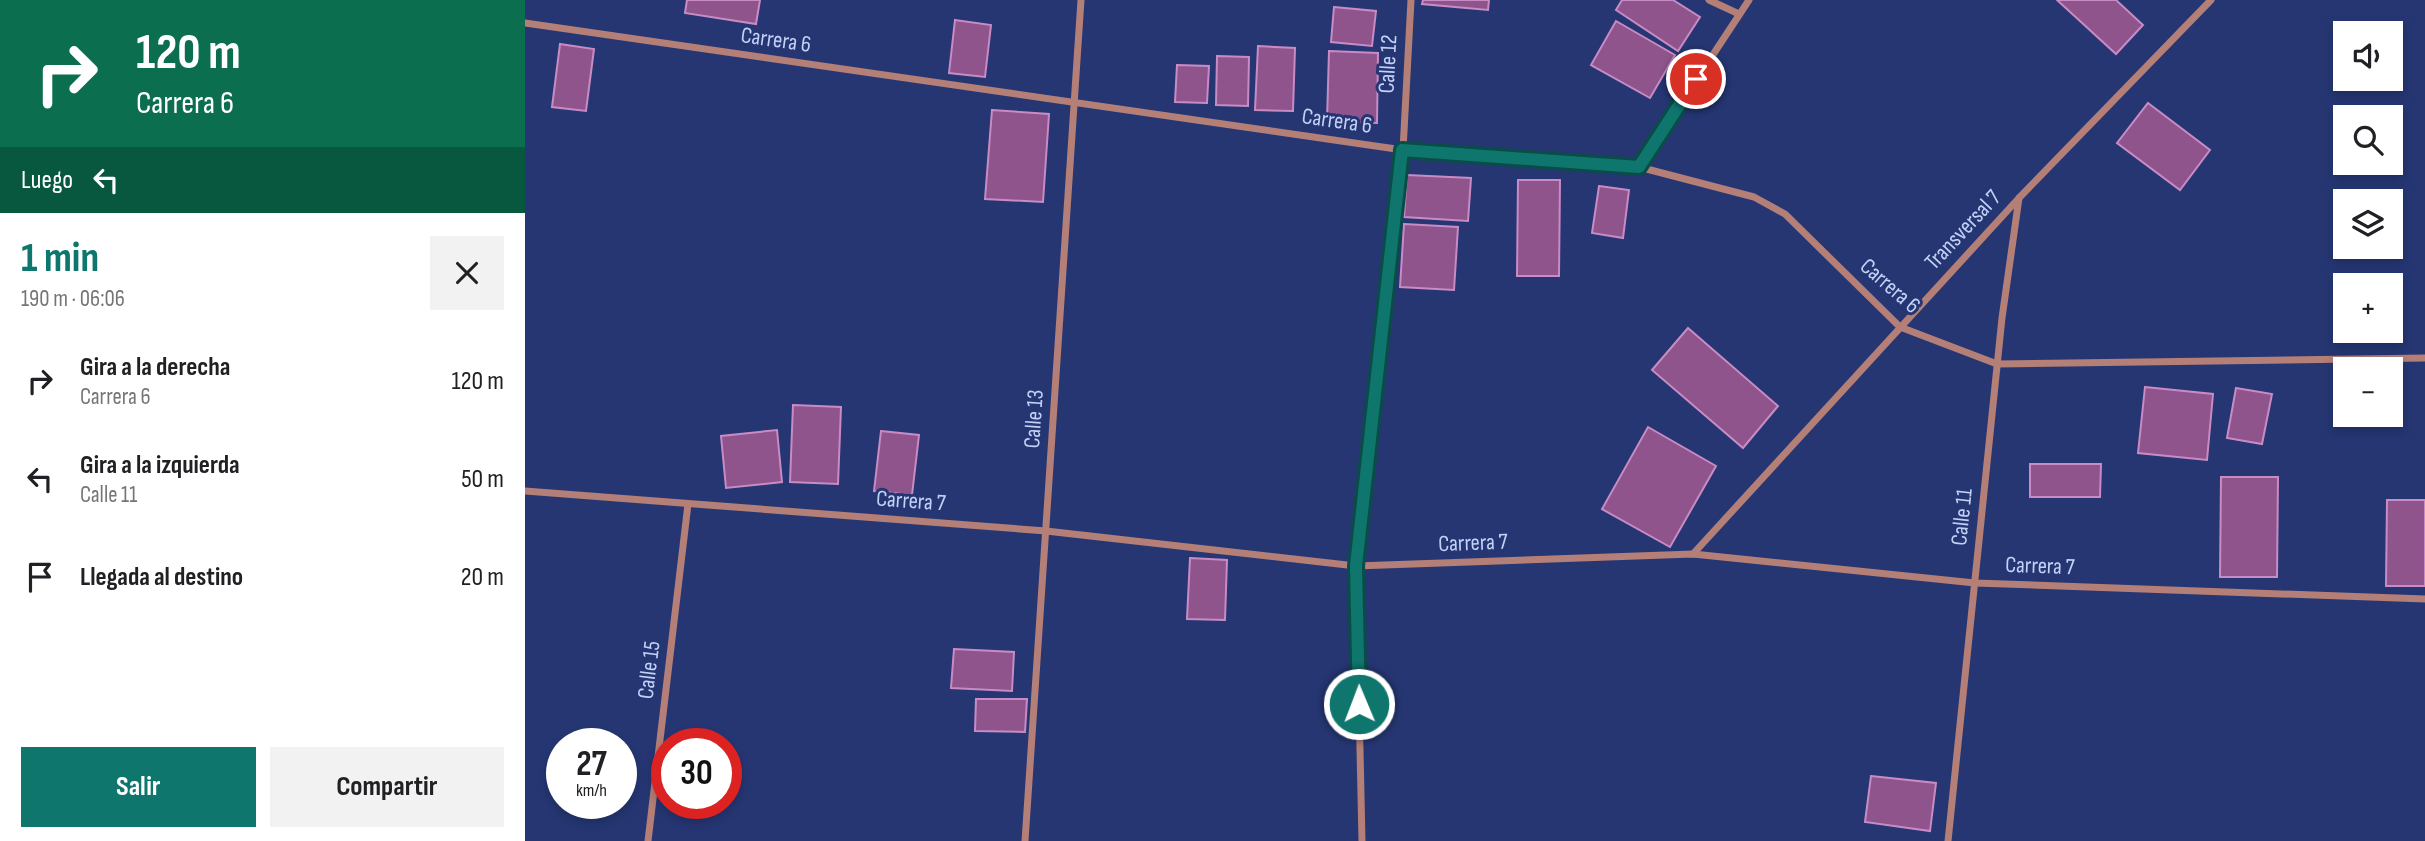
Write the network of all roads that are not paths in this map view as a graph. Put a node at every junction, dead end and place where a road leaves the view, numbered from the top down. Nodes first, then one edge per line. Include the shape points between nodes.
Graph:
1 (1081, 0) edge
2 (1411, 0) edge
3 (1709, 0) edge
4 (1749, 0) edge
5 (2211, 0) edge
6 (1739, 14) junction
7 (525, 23) edge
8 (1074, 102) junction
9 (1402, 150) junction
10 (1639, 167) junction
11 (2019, 198) junction
12 (1900, 327) junction
13 (2425, 358) edge
14 (1997, 364) junction
15 (525, 491) edge
16 (688, 504) junction
17 (1045, 531) junction
18 (1693, 554) junction
19 (1356, 566) junction
20 (1975, 583) junction
21 (2425, 599) edge
22 (648, 841) edge
23 (1025, 841) edge
24 (1362, 841) edge
25 (1948, 841) edge

1 - 8 street, Calle 13
2 - 9 street, Calle 12
3 - 6 street
4 - 6 street
5 - 11 street, Transversal 7
6 - 10 street
7 - 8 street, Carrera 6
8 - 9 street, Carrera 6
8 - 17 street, Calle 13
9 - 10 street, Carrera 6
9 - 19 street, Calle 12
10 - 12 street, Carrera 6 via 1754,197 1785,214
11 - 12 street, Transversal 7
11 - 14 street, Calle 11
12 - 14 street, Carrera 6
12 - 18 street, Transversal 7
13 - 14 street, Carrera 6
14 - 20 street, Calle 11
15 - 16 street, Carrera 7
16 - 17 street, Carrera 7
16 - 22 street, Calle 15
17 - 19 street, Carrera 7
17 - 23 street, Calle 13
18 - 19 street, Carrera 7
18 - 20 street, Carrera 7
19 - 24 street, Calle 12
20 - 21 street, Carrera 7
20 - 25 street, Calle 11

